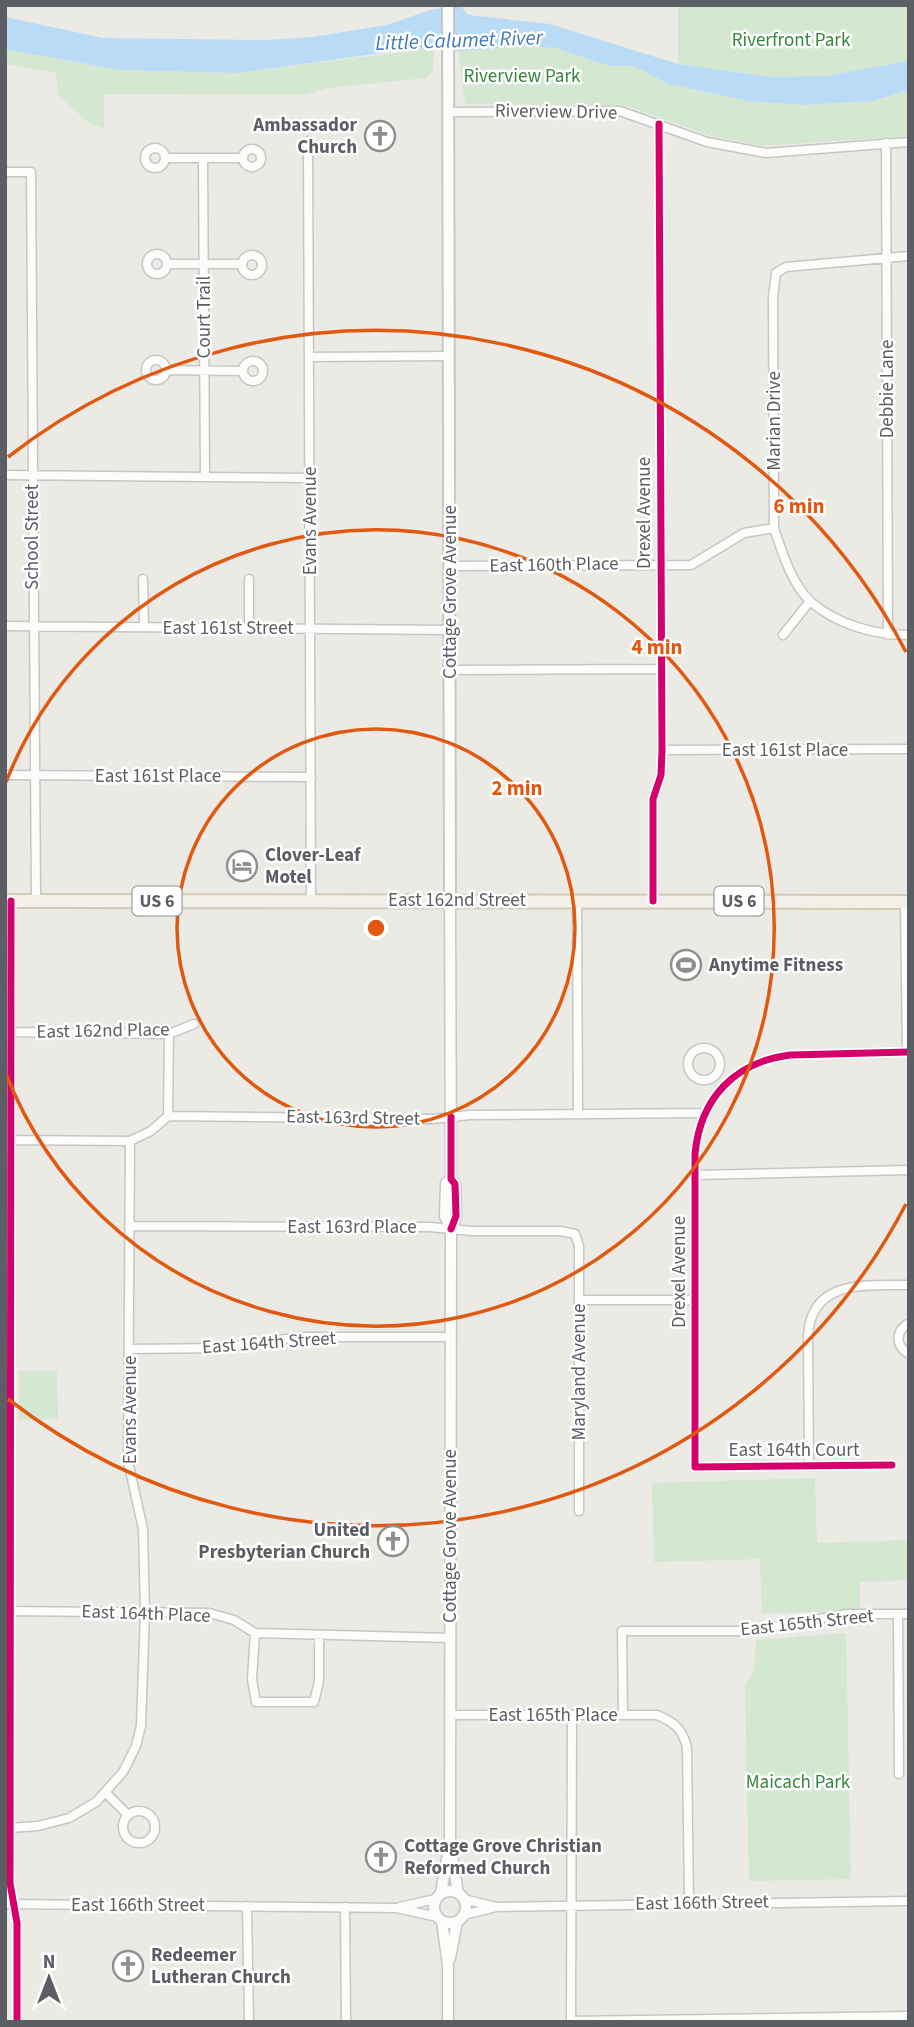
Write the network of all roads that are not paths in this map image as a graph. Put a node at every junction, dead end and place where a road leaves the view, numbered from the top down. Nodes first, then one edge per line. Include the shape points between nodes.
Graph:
1 (448, 5) edge
2 (449, 111) junction
3 (659, 124) junction
4 (308, 141) dead end
5 (909, 142) edge
6 (886, 144) junction
7 (165, 158) dead end
8 (203, 158) junction
9 (242, 158) dead end
10 (5, 172) edge
11 (909, 256) edge
12 (886, 258) junction
13 (167, 264) dead end
14 (204, 264) junction
15 (242, 264) dead end
16 (449, 356) junction
17 (309, 357) junction
18 (166, 370) dead end
19 (204, 370) junction
20 (243, 371) dead end
21 (5, 475) edge
22 (32, 476) junction
23 (205, 477) junction
24 (310, 478) junction
25 (774, 528) junction
26 (660, 563) junction
27 (450, 566) junction
28 (143, 579) dead end
29 (249, 579) dead end
30 (810, 601) junction
31 (5, 626) edge
32 (33, 626) junction
33 (144, 627) junction
34 (249, 628) junction
35 (310, 629) junction
36 (450, 630) junction
37 (783, 635) dead end
38 (888, 635) junction
39 (909, 635) edge
40 (660, 669) junction
41 (450, 670) junction
42 (909, 749) edge
43 (662, 750) junction
44 (5, 775) edge
45 (34, 775) junction
46 (311, 777) junction
47 (450, 900) junction
48 (8, 901) edge
49 (36, 901) junction
50 (311, 901) junction
51 (577, 901) junction
52 (653, 901) junction
53 (907, 902) edge
54 (194, 1024) dead end
55 (11, 1032) junction
56 (169, 1034) junction
57 (908, 1052) edge
58 (714, 1076) dead end
59 (724, 1084) junction
60 (704, 1113) junction
61 (578, 1114) junction
62 (168, 1116) junction
63 (451, 1117) junction
64 (10, 1140) junction
65 (130, 1141) junction
66 (8, 1167) edge
67 (909, 1170) edge
68 (695, 1175) junction
69 (129, 1226) junction
70 (451, 1229) junction
71 (575, 1234) joint
72 (909, 1286) edge
73 (579, 1300) junction
74 (695, 1300) junction
75 (909, 1323) edge
76 (450, 1337) junction
77 (130, 1349) junction
78 (909, 1354) edge
79 (892, 1465) dead end
80 (809, 1466) junction
81 (695, 1467) joint
82 (8, 1495) edge
83 (579, 1511) dead end
84 (8, 1611) edge
85 (145, 1612) junction
86 (898, 1614) junction
87 (909, 1614) edge
88 (255, 1633) junction
89 (319, 1635) junction
90 (450, 1638) junction
91 (623, 1714) junction
92 (450, 1715) junction
93 (572, 1715) junction
94 (899, 1774) dead end
95 (106, 1793) junction
96 (128, 1815) junction
97 (8, 1828) edge
98 (450, 1843) junction
99 (438, 1896) junction
100 (461, 1896) junction
101 (909, 1901) edge
102 (689, 1903) junction
103 (9, 1904) edge
104 (247, 1906) junction
105 (571, 1906) junction
106 (345, 1907) junction
107 (496, 1907) junction
108 (397, 1908) junction
109 (460, 1918) junction
110 (440, 1919) junction
111 (448, 1966) junction
112 (909, 2016) edge
113 (571, 2021) edge
114 (685, 2021) edge
115 (17, 2022) edge
116 (249, 2022) edge
117 (346, 2022) edge
118 (448, 2022) edge

1 - 2 main road, Cottage Grove Avenue
2 - 3 street, Riverview Drive via 599,110 634,114
2 - 16 main road, Cottage Grove Avenue
3 - 6 street, Riverview Drive via 728,147 766,153
3 - 26 street, Drexel Avenue
4 - 17 street, Evans Avenue
5 - 6 street, Riverview Drive
6 - 12 street, Debbie Lane
7 - 8 street
8 - 9 street
8 - 14 street, Court Trail
10 - 22 street, School Street via 31,172
11 - 12 street
12 - 25 street, Marian Drive via 791,266 776,273
12 - 38 street, Debbie Lane
13 - 14 street
14 - 15 street
14 - 19 street, Court Trail
16 - 17 street
16 - 27 main road, Cottage Grove Avenue
17 - 24 street, Evans Avenue
18 - 19 street
19 - 20 street
19 - 23 street, Court Trail
21 - 22 street
22 - 23 street
22 - 32 street, School Street
23 - 24 street
24 - 35 street, Evans Avenue
25 - 26 street, East 160th Place via 744,533 691,565
25 - 30 street, Marian Drive via 786,562
26 - 27 street, East 160th Place
26 - 40 street, Drexel Avenue
27 - 36 main road, Cottage Grove Avenue
28 - 33 street
29 - 34 street
30 - 37 street
30 - 38 street, Marian Drive via 855,626
31 - 32 street, East 161st Street
32 - 33 street, East 161st Street
32 - 45 street, School Street
33 - 34 street, East 161st Street
34 - 35 street, East 161st Street
35 - 36 street, East 161st Street
35 - 46 street, Evans Avenue
36 - 41 main road, Cottage Grove Avenue
38 - 39 street
40 - 41 street
40 - 43 street, Drexel Avenue
41 - 47 main road, Cottage Grove Avenue
42 - 43 street, East 161st Place
43 - 52 street, Drexel Avenue via 661,775 653,799
44 - 45 street, East 161st Place
45 - 46 street, East 161st Place
45 - 49 street, School Street
46 - 50 street, Evans Avenue
47 - 50 main road, East 162nd Street / US 6
47 - 51 main road, East 162nd Street / US 6
47 - 63 street, Cottage Grove Avenue
48 - 49 main road, East 162nd Street / US 6
48 - 55 street
49 - 50 main road, East 162nd Street / US 6
51 - 52 main road, East 162nd Street / US 6
51 - 61 street
52 - 53 main road, East 162nd Street / US 6
53 - 57 street
54 - 56 street, East 162nd Place
55 - 56 street, East 162nd Place
55 - 64 street
56 - 62 street
57 - 59 street via 774,1057 746,1068
58 - 59 street
59 - 60 street, Drexel Avenue
60 - 61 street, East 163rd Street
60 - 68 street, Drexel Avenue via 696,1142
61 - 63 street, East 163rd Street
62 - 63 street, East 163rd Street
62 - 65 street
63 - 70 street, Cottage Grove Avenue via 456,1216
64 - 65 street
64 - 66 street
65 - 69 street, Evans Avenue
66 - 82 street
67 - 68 street
68 - 74 street, Drexel Avenue
69 - 70 street, East 163rd Place
69 - 77 street, Evans Avenue
70 - 71 street, East 163rd Place
70 - 76 street, Cottage Grove Avenue
71 - 73 street, Maryland Avenue
72 - 80 street via 845,1287 824,1300 809,1324
73 - 74 street
73 - 83 street, Maryland Avenue
74 - 81 street, Drexel Avenue
75 - 78 street via 898,1339
76 - 77 street, East 164th Street via 301,1337 221,1348
76 - 90 street, Cottage Grove Avenue
77 - 85 street, Evans Avenue via 128,1461 141,1513
79 - 80 street, East 164th Court
80 - 81 street, East 164th Court
82 - 84 street
84 - 85 street, East 164th Place
84 - 97 street
85 - 88 street, East 164th Place via 209,1613 234,1620
85 - 95 street, Evans Avenue via 141,1726 127,1766
86 - 87 street, East 165th Street
86 - 91 street, East 165th Street via 847,1614 751,1631 622,1631
86 - 94 street
88 - 89 street, East 164th Place
88 - 89 street via 252,1679 256,1702 314,1702
89 - 90 street, East 164th Place
90 - 92 street, Cottage Grove Avenue
91 - 93 street, East 165th Place
91 - 102 street, East 165th Place via 657,1715 673,1722 684,1735
92 - 93 street, East 165th Place
92 - 98 street, Cottage Grove Avenue
93 - 105 street
95 - 96 street
95 - 97 street, Evans Avenue via 69,1818
96 - 96 street via 138,1811 152,1818 155,1828 148,1841 132,1842 124,1835
97 - 103 street
98 - 99 street, Cottage Grove Avenue
98 - 100 street, Cottage Grove Avenue
99 - 100 street
99 - 108 street, East 166th Street
99 - 110 street, Cottage Grove Avenue via 433,1908
100 - 107 street, East 166th Street
100 - 109 street, Cottage Grove Avenue
101 - 102 street, East 166th Street
102 - 105 street, East 166th Street
103 - 104 street, East 166th Street
103 - 115 street via 17,1923
104 - 106 street, East 166th Street
104 - 116 street
105 - 107 street, East 166th Street
105 - 113 street
106 - 108 street, East 166th Street
106 - 117 street
107 - 109 street, East 166th Street
108 - 110 street, East 166th Street
109 - 110 street
109 - 111 street
110 - 111 street
111 - 118 street
112 - 114 street
113 - 114 street

